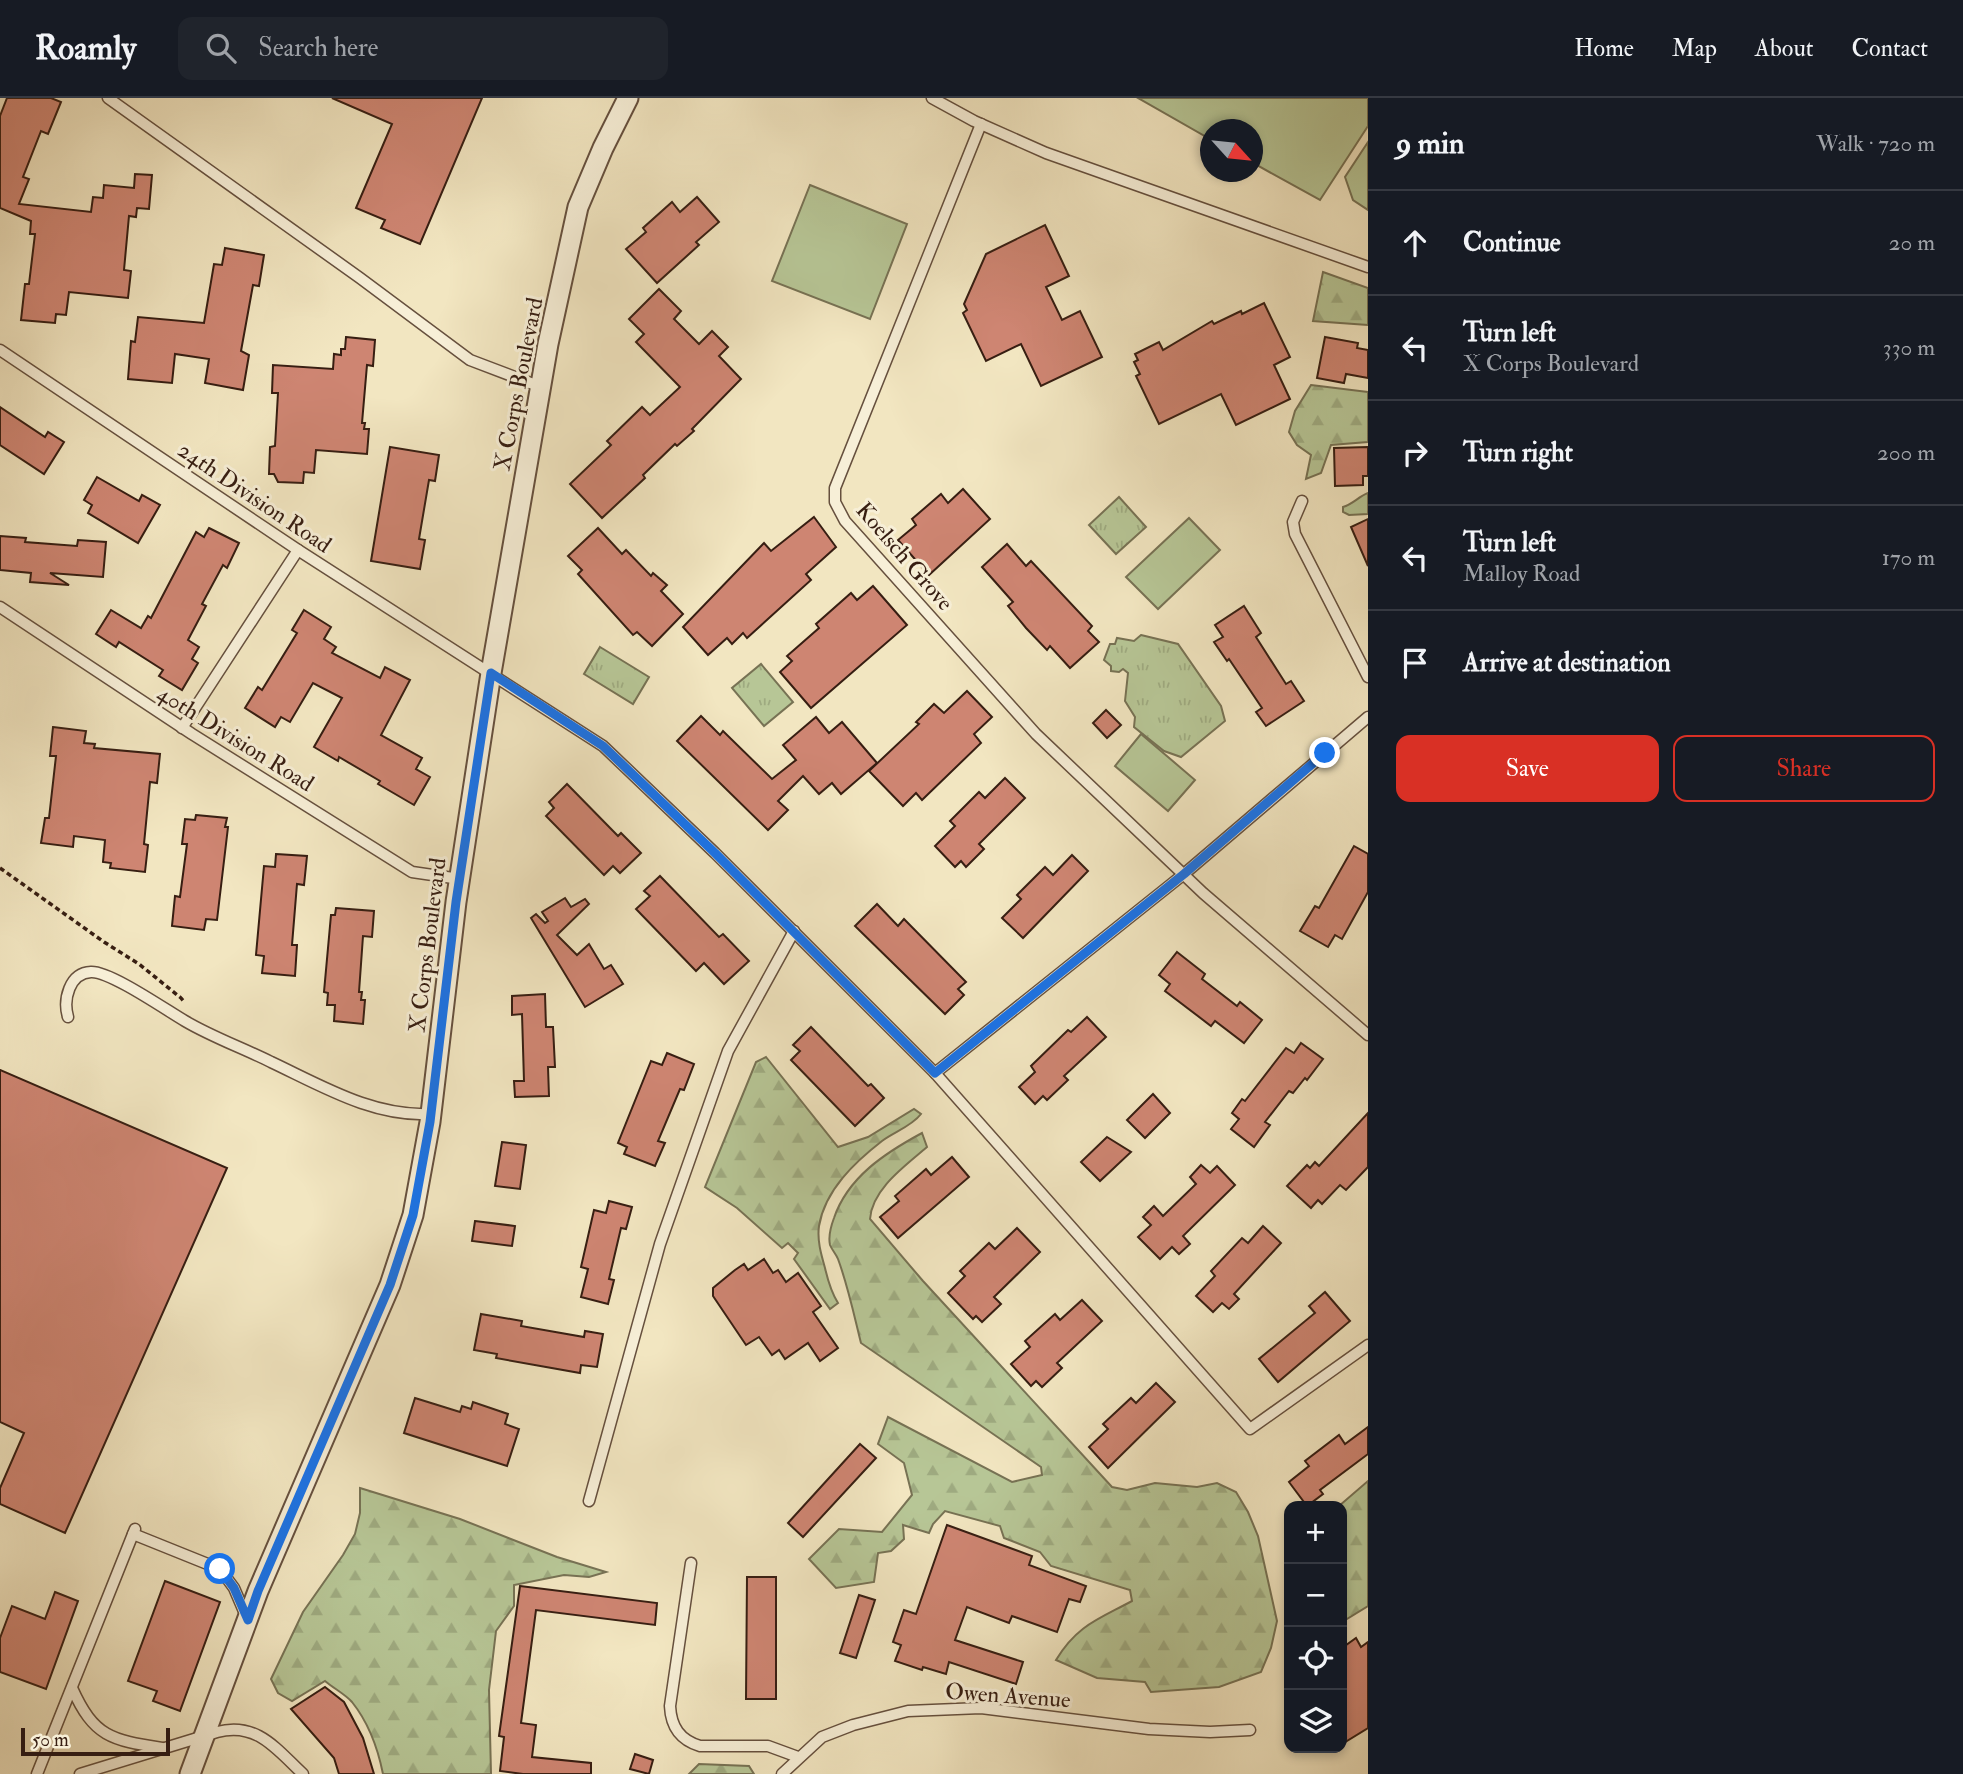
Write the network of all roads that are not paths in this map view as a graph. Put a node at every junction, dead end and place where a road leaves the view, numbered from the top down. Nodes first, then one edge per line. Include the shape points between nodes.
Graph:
1 (108, 98) edge
2 (628, 98) edge
3 (932, 98) edge
4 (981, 124) junction
5 (1368, 267) edge
6 (0, 350) edge
7 (541, 387) junction
8 (1301, 501) dead end
9 (299, 550) junction
10 (0, 607) edge
11 (491, 673) junction
12 (1368, 677) edge
13 (1368, 717) edge
14 (182, 728) junction
15 (1184, 874) junction
16 (460, 879) junction
17 (793, 931) junction
18 (68, 1017) dead end
19 (1368, 1035) edge
20 (935, 1073) junction
21 (431, 1114) junction
22 (1368, 1345) edge
23 (589, 1501) dead end
24 (691, 1563) dead end
25 (248, 1620) junction
26 (72, 1688) junction
27 (1250, 1730) dead end
28 (205, 1737) junction
29 (166, 1748) junction
30 (798, 1757) junction
31 (37, 1774) edge
32 (80, 1774) edge
33 (190, 1774) edge
34 (303, 1774) edge
35 (782, 1774) edge

1 - 7 lane via 470,360
2 - 7 street, X Corps Boulevard via 578,206
3 - 4 lane
4 - 5 lane via 1046,153
4 - 15 lane, Koelsch Grove via 835,488 835,502 845,521 1036,734
6 - 9 lane, 24th Division Road
7 - 11 street, X Corps Boulevard
8 - 12 lane via 1293,522 1295,534
9 - 11 lane, 24th Division Road
9 - 14 lane
10 - 14 lane, 40th Division Road
11 - 16 street, X Corps Boulevard
11 - 17 lane, 24th Division Road via 603,746
13 - 15 lane
14 - 16 lane, 40th Division Road via 412,872
15 - 19 lane, Koelsch Grove
15 - 20 lane
16 - 21 street, X Corps Boulevard
17 - 20 lane, 24th Division Road
17 - 23 lane via 728,1051 660,1244
18 - 21 lane via 65,1006 73,983 80,974 93,972 110,977 201,1029 367,1105 396,1113
20 - 22 lane, 24th Division Road via 1250,1429
21 - 25 street, X Corps Boulevard via 413,1215 390,1285
24 - 30 lane via 670,1706 676,1732 700,1746 768,1746
25 - 26 lane via 220,1569 134,1531
25 - 28 street, X Corps Boulevard
26 - 29 lane via 96,1728 142,1745
26 - 31 lane
27 - 30 lane, Owen Avenue via 1149,1729 981,1708 908,1710 822,1737
28 - 29 lane
28 - 33 street, X Corps Boulevard
28 - 34 lane via 229,1729 251,1732 267,1740
29 - 32 lane
30 - 35 lane, Owen Avenue

